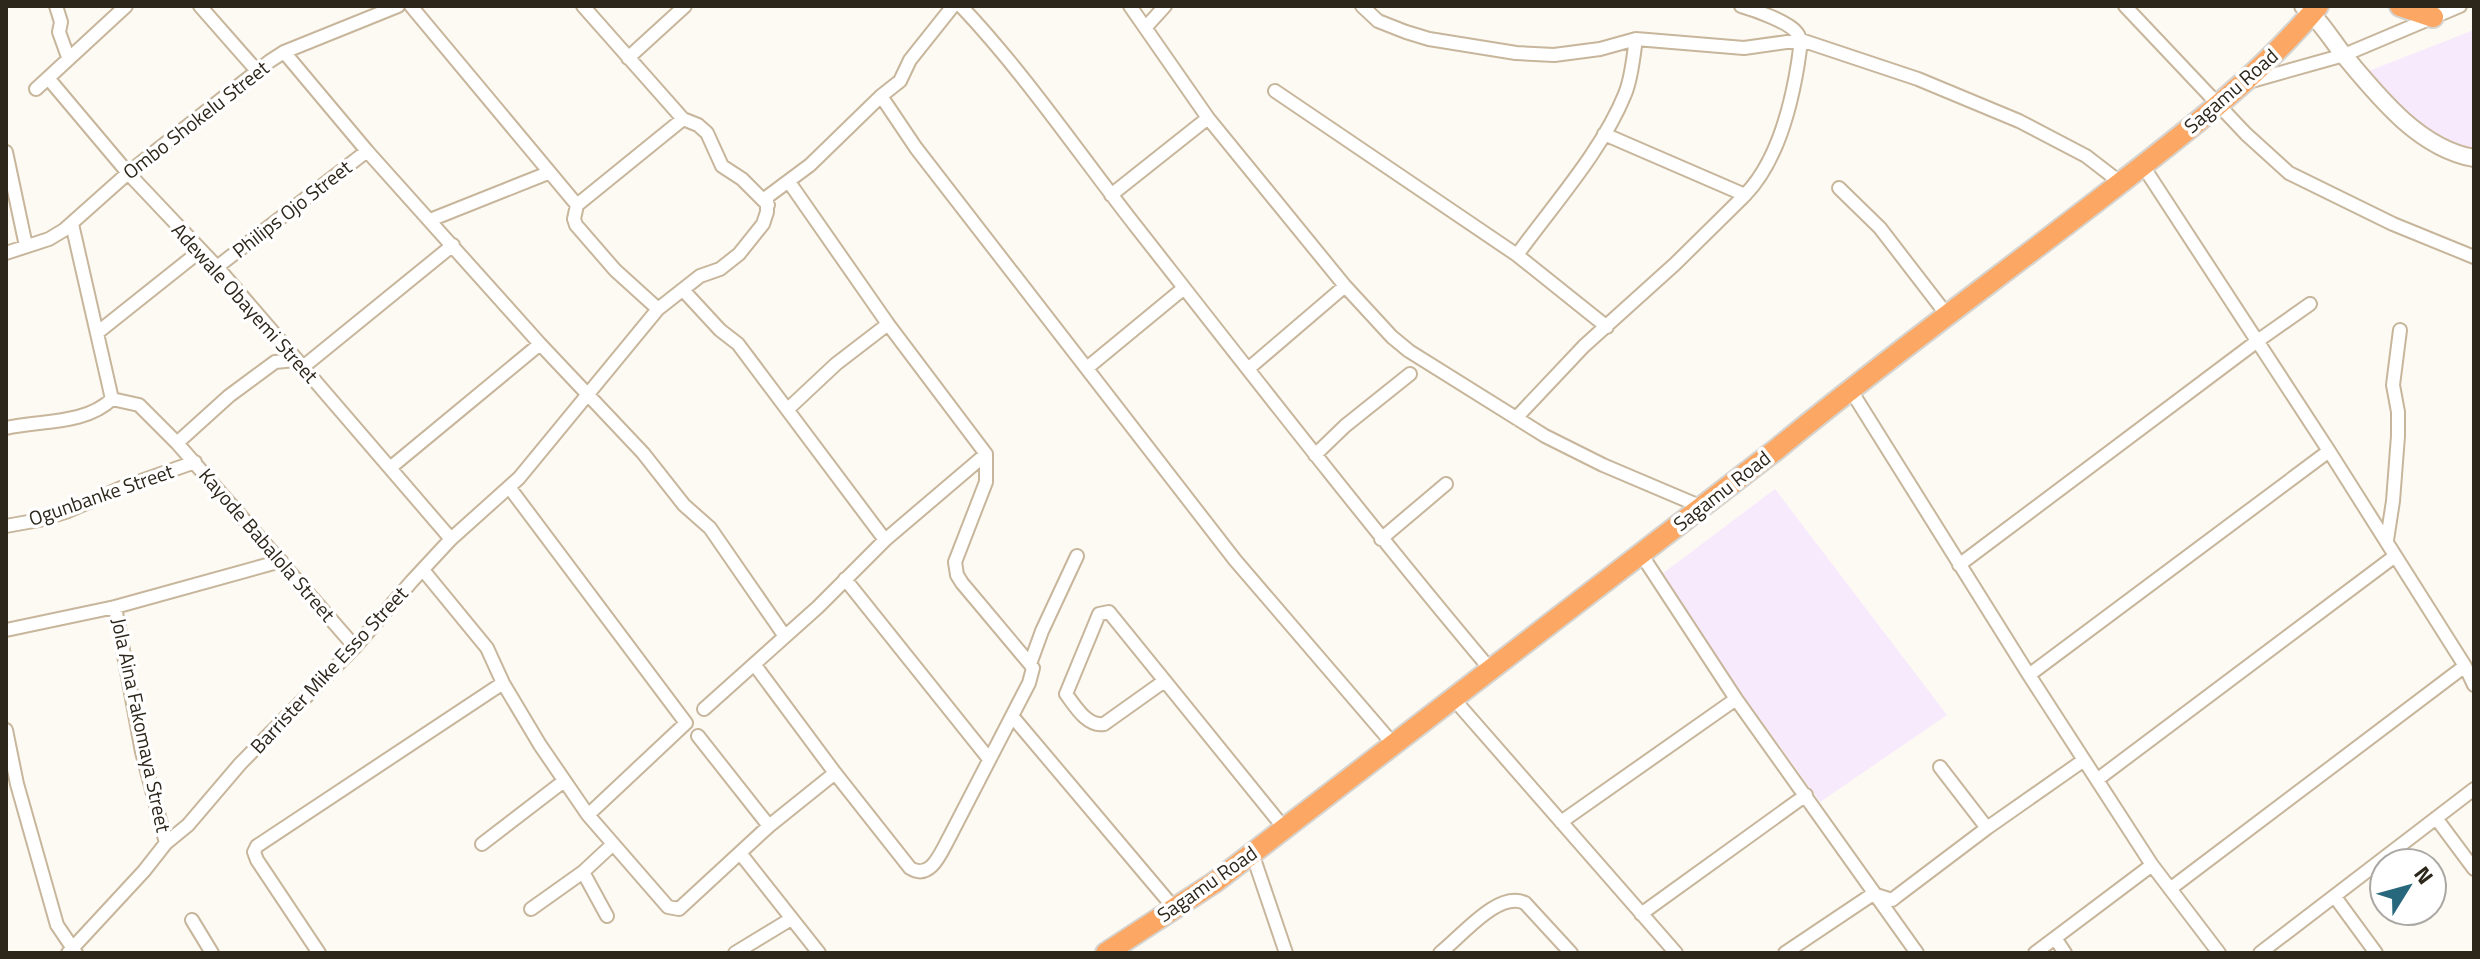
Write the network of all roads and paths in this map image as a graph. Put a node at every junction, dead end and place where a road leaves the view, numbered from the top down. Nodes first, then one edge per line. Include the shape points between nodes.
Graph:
1 (56, 6) edge
2 (126, 6) edge
3 (200, 6) edge
4 (398, 6) edge
5 (411, 6) edge
6 (583, 6) edge
7 (685, 6) edge
8 (953, 6) edge
9 (961, 6) edge
10 (1130, 6) edge
11 (1165, 6) edge
12 (1362, 6) edge
13 (1741, 6) edge
14 (2125, 6) edge
15 (2400, 6) edge
16 (2460, 6) edge
17 (1755, 8) edge
18 (2311, 8) edge
19 (374, 10) edge
20 (2433, 17) junction
21 (1146, 27) junction
22 (1636, 39) junction
23 (1801, 40) junction
24 (284, 52) junction
25 (2344, 55) junction
26 (68, 57) junction
27 (628, 58) junction
28 (258, 72) junction
29 (48, 78) junction
30 (2244, 83) junction
31 (36, 89) dead end
32 (1275, 91) dead end
33 (881, 96) junction
34 (2220, 105) junction
35 (1208, 118) junction
36 (683, 119) junction
37 (1604, 134) junction
38 (367, 151) junction
39 (6, 152) edge
40 (2474, 158) edge
41 (2143, 166) junction
42 (128, 173) junction
43 (548, 173) junction
44 (789, 182) junction
45 (2121, 183) junction
46 (1839, 188) dead end
47 (1111, 195) junction
48 (1745, 195) junction
49 (577, 205) junction
50 (768, 205) junction
51 (430, 220) junction
52 (72, 224) junction
53 (453, 245) junction
54 (26, 246) junction
55 (200, 251) junction
56 (6, 253) edge
57 (1517, 255) junction
58 (2474, 257) edge
59 (217, 267) junction
60 (1345, 286) junction
61 (1184, 288) junction
62 (683, 290) junction
63 (2310, 304) dead end
64 (658, 309) junction
65 (1947, 315) junction
66 (888, 324) junction
67 (1607, 327) junction
68 (2400, 330) dead end
69 (97, 333) junction
70 (277, 338) junction
71 (2256, 342) junction
72 (540, 344) junction
73 (275, 362) junction
74 (299, 364) junction
75 (1087, 368) junction
76 (1248, 369) junction
77 (1410, 374) dead end
78 (1850, 389) junction
79 (587, 394) junction
80 (112, 399) junction
81 (788, 409) junction
82 (1516, 418) junction
83 (6, 428) edge
84 (177, 443) junction
85 (2329, 451) junction
86 (986, 454) junction
87 (1315, 455) junction
88 (195, 462) junction
89 (390, 468) junction
90 (1446, 484) dead end
91 (509, 487) junction
92 (1702, 507) junction
93 (6, 526) edge
94 (451, 539) junction
95 (1381, 539) junction
96 (885, 540) junction
97 (2387, 540) junction
98 (1641, 554) junction
99 (1077, 556) dead end
100 (2395, 556) junction
101 (281, 561) junction
102 (1959, 565) junction
103 (423, 570) junction
104 (845, 579) junction
105 (115, 607) junction
106 (6, 630) edge
107 (784, 635) junction
108 (355, 647) junction
109 (754, 664) junction
110 (1030, 664) junction
111 (2465, 666) junction
112 (1490, 669) junction
113 (2029, 675) junction
114 (1163, 682) junction
115 (503, 683) junction
116 (2474, 685) edge
117 (1452, 697) junction
118 (1736, 699) junction
119 (704, 709) dead end
120 (1012, 716) junction
121 (6, 730) edge
122 (698, 736) dead end
123 (1393, 744) junction
124 (989, 759) junction
125 (2084, 760) junction
126 (1940, 767) dead end
127 (835, 773) junction
128 (2098, 779) junction
129 (564, 781) junction
130 (2474, 789) edge
131 (1806, 795) junction
132 (588, 815) junction
133 (2436, 818) junction
134 (1561, 822) junction
135 (769, 826) junction
136 (1284, 828) junction
137 (1987, 828) junction
138 (166, 843) junction
139 (482, 844) dead end
140 (612, 845) junction
141 (740, 853) junction
142 (1252, 853) junction
143 (2152, 865) junction
144 (2474, 869) edge
145 (583, 872) junction
146 (2170, 889) junction
147 (1873, 894) junction
148 (2335, 897) junction
149 (1174, 908) junction
150 (531, 909) dead end
151 (1641, 914) junction
152 (607, 916) dead end
153 (791, 919) junction
154 (192, 920) dead end
155 (2055, 938) junction
156 (758, 948) edge
157 (72, 951) edge
158 (1112, 951) edge
159 (212, 953) edge
160 (319, 953) edge
161 (735, 953) edge
162 (819, 953) edge
163 (1286, 953) edge
164 (1440, 953) edge
165 (1571, 953) edge
166 (1676, 953) edge
167 (1785, 953) edge
168 (1917, 953) edge
169 (2035, 953) edge
170 (2065, 953) edge
171 (2219, 953) edge
172 (2260, 953) edge
173 (2376, 953) edge

1 - 26 street
2 - 26 street
3 - 28 street
4 - 19 street, Ombo Shokelu Street
5 - 43 street
6 - 27 street
7 - 27 street
8 - 33 street via 900,81
9 - 47 street via 1039,96
10 - 21 street
11 - 21 street
12 - 22 street via 1378,21 1406,32 1516,53 1569,53
13 - 17 street
14 - 34 street
15 - 20 highway
16 - 20 street
17 - 23 street via 1789,26
18 - 25 street
18 - 30 highway, Sagamu Road via 2292,37
19 - 24 street, Ombo Shokelu Street
20 - 25 street
21 - 35 street
22 - 23 street via 1744,48
22 - 37 street via 1625,94
23 - 45 street via 1918,79 2019,121 2086,156
23 - 48 street via 1794,89 1778,139
24 - 28 street, Ombo Shokelu Street
24 - 38 street
25 - 30 street
25 - 40 street via 2420,134 2441,148
26 - 29 street
27 - 36 street
28 - 42 street, Ombo Shokelu Street
29 - 31 street
29 - 42 street, Adewale Obayemi Street
30 - 34 highway, Sagamu Road
32 - 57 street
33 - 44 street
33 - 75 street
34 - 41 highway, Sagamu Road
34 - 58 street via 2289,173
35 - 47 street
35 - 60 street
36 - 49 street
36 - 50 street via 707,133 722,166
37 - 48 street
37 - 57 street
38 - 51 street
38 - 59 street, Philips Ojo Street
39 - 54 street
41 - 45 highway, Sagamu Road
41 - 71 street
42 - 52 street, Ombo Shokelu Street
42 - 55 street, Adewale Obayemi Street
43 - 49 street
43 - 51 street
44 - 50 street, Barrister Mike Esso Street via 767,197
44 - 66 street
45 - 65 highway, Sagamu Road
46 - 65 street via 1880,228
47 - 61 street
48 - 67 street
49 - 64 street via 576,225
50 - 62 street, Barrister Mike Esso Street via 763,224 739,254
51 - 53 street
52 - 54 street, Ombo Shokelu Street
52 - 69 street
53 - 72 street
53 - 74 street
54 - 56 street, Ombo Shokelu Street
55 - 59 street, Adewale Obayemi Street
55 - 69 street
57 - 67 street
59 - 70 street, Adewale Obayemi Street
60 - 76 street
60 - 82 street via 1409,351
61 - 75 street
61 - 76 street
62 - 64 street, Barrister Mike Esso Street
62 - 81 street via 738,344
63 - 71 street
64 - 79 street, Barrister Mike Esso Street
65 - 78 highway, Sagamu Road
66 - 81 street
66 - 86 street
67 - 82 street
68 - 97 street via 2393,385 2398,436
69 - 80 street
70 - 73 street
70 - 74 street, Adewale Obayemi Street
71 - 85 street
71 - 102 street
72 - 79 street
72 - 89 street
73 - 74 street
73 - 84 street
74 - 89 street, Adewale Obayemi Street
75 - 123 street via 1235,560
76 - 87 street
77 - 87 street
78 - 92 highway, Sagamu Road
78 - 102 street
79 - 91 street, Barrister Mike Esso Street
79 - 107 street via 710,528
80 - 83 street via 72,418
80 - 84 street, Kayode Babalola Street via 139,405
81 - 96 street
82 - 92 street via 1603,465
84 - 88 street, Kayode Babalola Street
85 - 97 street
85 - 113 street
86 - 96 street
86 - 110 street via 986,482 955,569
87 - 95 street
88 - 93 street, Ogunbanke Street via 68,511
88 - 101 street, Kayode Babalola Street
89 - 94 street, Adewale Obayemi Street
90 - 95 street
91 - 94 street, Barrister Mike Esso Street
91 - 132 street via 686,723
92 - 98 highway, Sagamu Road
94 - 103 street, Barrister Mike Esso Street
95 - 112 street
96 - 104 street
97 - 100 street
98 - 112 highway, Sagamu Road
98 - 118 street
99 - 110 street
100 - 111 street
100 - 128 street
101 - 105 street
101 - 108 street, Kayode Babalola Street
102 - 113 street
103 - 108 street, Barrister Mike Esso Street
103 - 115 street via 487,648
104 - 107 street
104 - 124 street
105 - 106 street
105 - 138 street, Jola Aina Fakomaya Street via 142,752
107 - 109 street
108 - 138 street, Barrister Mike Esso Street
109 - 119 street
109 - 127 street
110 - 120 street via 1032,675
111 - 116 street
111 - 146 street
112 - 117 highway, Sagamu Road
113 - 125 street
114 - 114 street via 1104,612 1066,694 1096,726
114 - 136 street
115 - 129 street
115 - 160 street via 257,846 257,860
117 - 123 highway, Sagamu Road
117 - 134 street
118 - 131 street
118 - 134 street
120 - 124 street
120 - 149 street
121 - 157 street via 57,925
122 - 135 street
123 - 136 highway, Sagamu Road
124 - 127 street via 950,836 923,872 910,868
125 - 128 street
125 - 137 street
126 - 137 street
127 - 135 street
128 - 143 street
129 - 132 street
129 - 139 street
130 - 133 street
131 - 147 street
131 - 151 street
132 - 140 street
133 - 144 street
133 - 148 street
134 - 151 street
135 - 141 street
136 - 142 highway, Sagamu Road
137 - 147 street via 1892,900
138 - 157 street, Barrister Mike Esso Street
140 - 141 street via 668,907 679,909
140 - 145 street
141 - 153 street
142 - 149 highway, Sagamu Road
142 - 163 street
143 - 146 street
143 - 155 street
145 - 150 street
145 - 152 street
146 - 171 street
147 - 167 street
147 - 168 street
148 - 172 street
148 - 173 street
149 - 158 highway, Sagamu Road
151 - 166 street
153 - 156 street
153 - 162 street
154 - 159 street
155 - 169 street
155 - 170 street
156 - 161 street
164 - 165 street via 1485,914 1516,899

